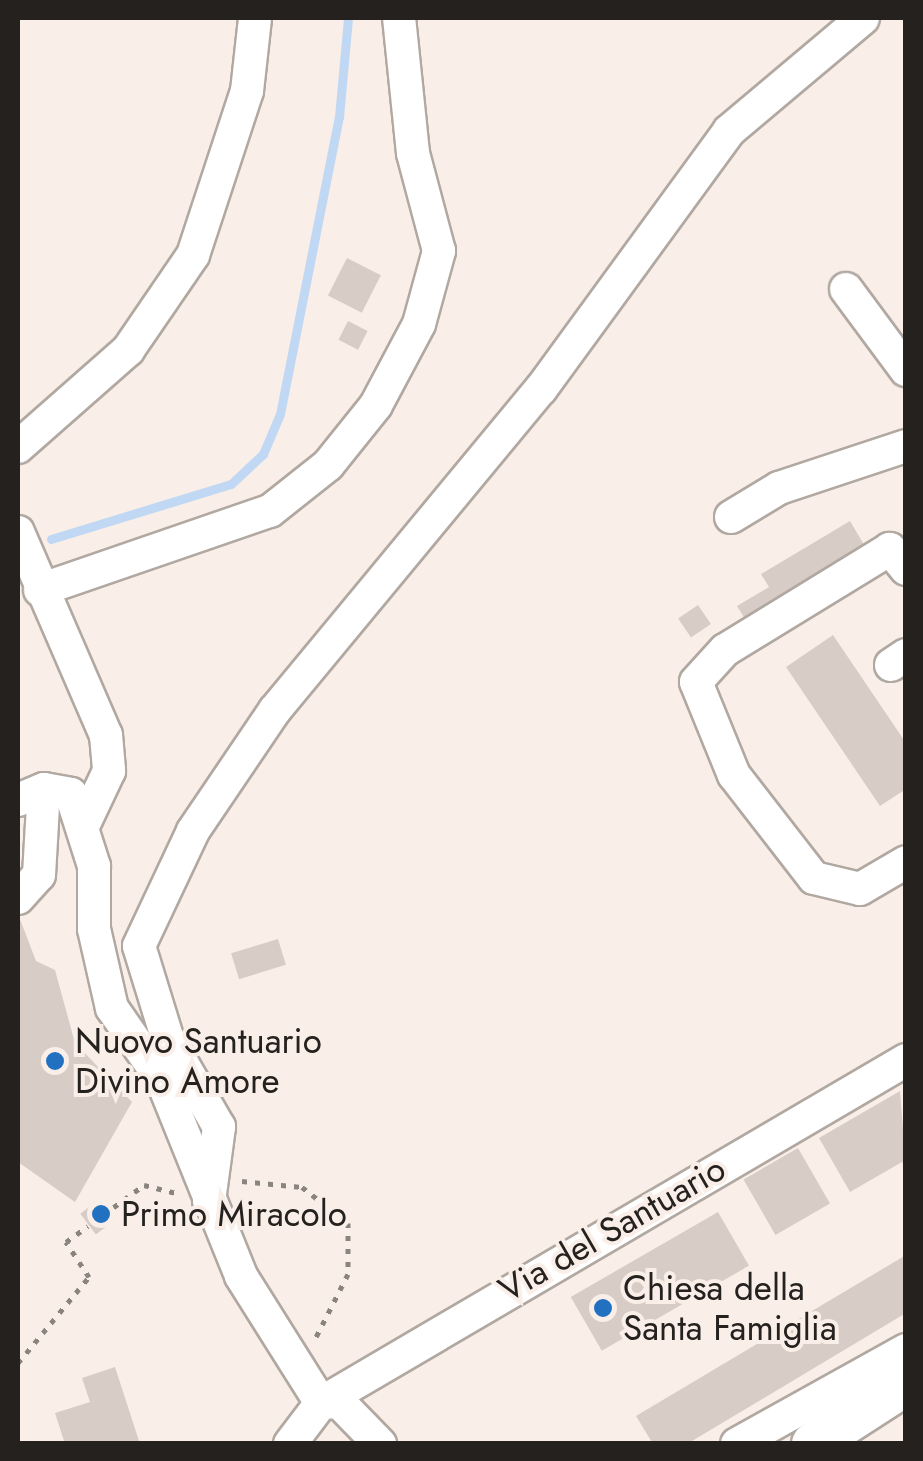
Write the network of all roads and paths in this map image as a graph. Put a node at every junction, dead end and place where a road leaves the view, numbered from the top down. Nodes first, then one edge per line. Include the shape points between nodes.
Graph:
1 (256, 18) edge
2 (400, 18) edge
3 (863, 18) edge
4 (846, 289) dead end
5 (906, 370) edge
6 (18, 446) edge
7 (906, 446) edge
8 (731, 517) dead end
9 (18, 532) edge
10 (906, 569) edge
11 (40, 590) junction
12 (31, 794) edge
13 (84, 824) junction
14 (906, 862) edge
15 (18, 898) edge
16 (906, 1060) edge
17 (209, 1201) junction
18 (103, 1215) dead end
19 (88, 1226) dead end
20 (906, 1350) edge
21 (18, 1364) edge
22 (299, 1368) junction
23 (906, 1384) edge
24 (321, 1403) junction
25 (290, 1444) edge
26 (380, 1444) edge
27 (738, 1444) edge
28 (813, 1444) edge

1 - 6 lane via 248,91 193,255 128,350
2 - 11 lane via 413,153 439,251 419,324 376,405 328,465 270,512
3 - 17 lane via 728,131 541,389 275,710 193,831 139,946 167,1037 218,1126
4 - 5 lane
7 - 8 lane via 779,488
9 - 11 lane
10 - 14 lane via 890,550 725,650 696,682 734,776 814,878 860,889
11 - 13 lane via 106,735 109,771
12 - 13 lane via 72,794
12 - 15 lane via 39,875
13 - 17 lane via 112,1008 162,1080
16 - 24 lane, Via del Santuario
17 - 18 path via 144,1185
17 - 22 lane via 241,1276
17 - 22 path via 228,1181 269,1180 302,1188 348,1223 348,1274
19 - 21 path via 66,1242 89,1277
20 - 27 lane
22 - 24 lane
23 - 28 main road
24 - 25 lane, Via del Santuario
24 - 26 lane via 356,1412

